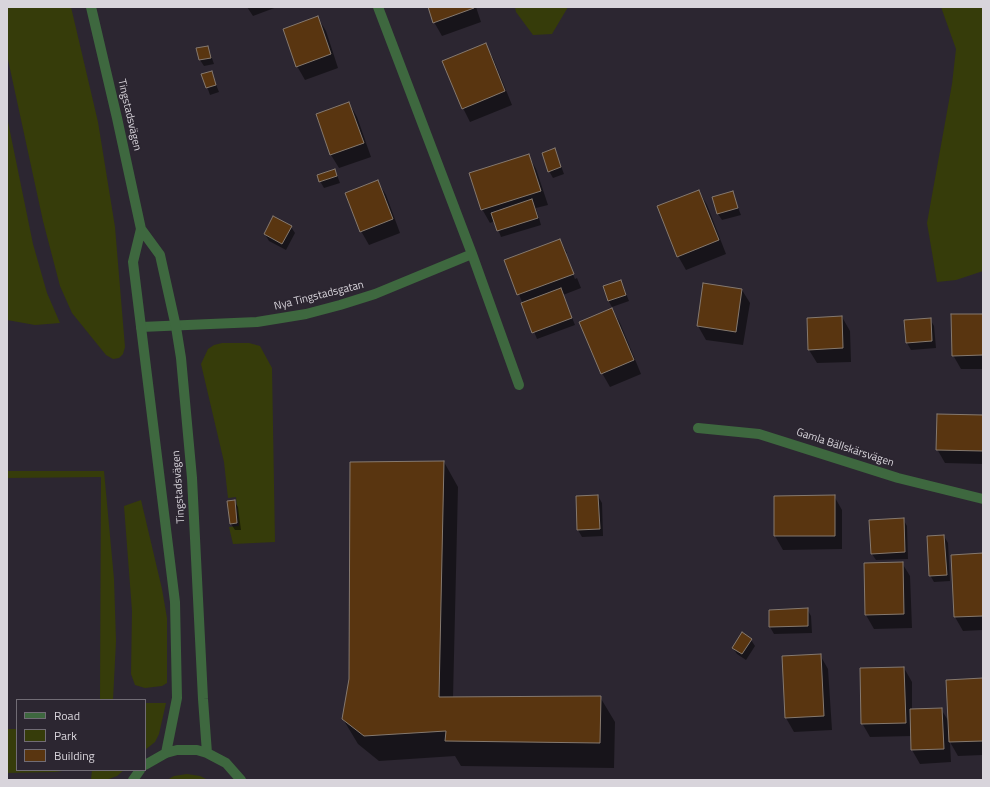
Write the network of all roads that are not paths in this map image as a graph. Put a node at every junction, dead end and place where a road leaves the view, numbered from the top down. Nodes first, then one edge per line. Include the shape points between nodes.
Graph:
1 (91, 7) edge
2 (378, 7) edge
3 (141, 229) junction
4 (472, 254) junction
5 (141, 327) junction
6 (176, 327) junction
7 (519, 385) dead end
8 (698, 428) dead end
9 (983, 499) edge
10 (166, 753) junction
11 (207, 753) junction
12 (146, 764) edge
13 (139, 771) edge
14 (133, 780) edge
15 (240, 780) edge

1 - 3 street, Tingstadsvägen
2 - 4 street
3 - 5 street, Tingstadsvägen via 133,262
3 - 6 street, Tingstadsvägen via 160,255
4 - 6 street, Nya Tingstadsgatan via 375,294 340,305 277,320
4 - 7 street
5 - 6 street, Nya Tingstadsgatan
5 - 10 street, Tingstadsvägen via 175,602 178,698
6 - 11 street, Tingstadsvägen via 192,478 202,699
8 - 9 street, Gamla Bällskärsvägen via 759,434 898,478
10 - 11 street via 187,749
10 - 12 street
11 - 15 street via 226,763
13 - 14 street

